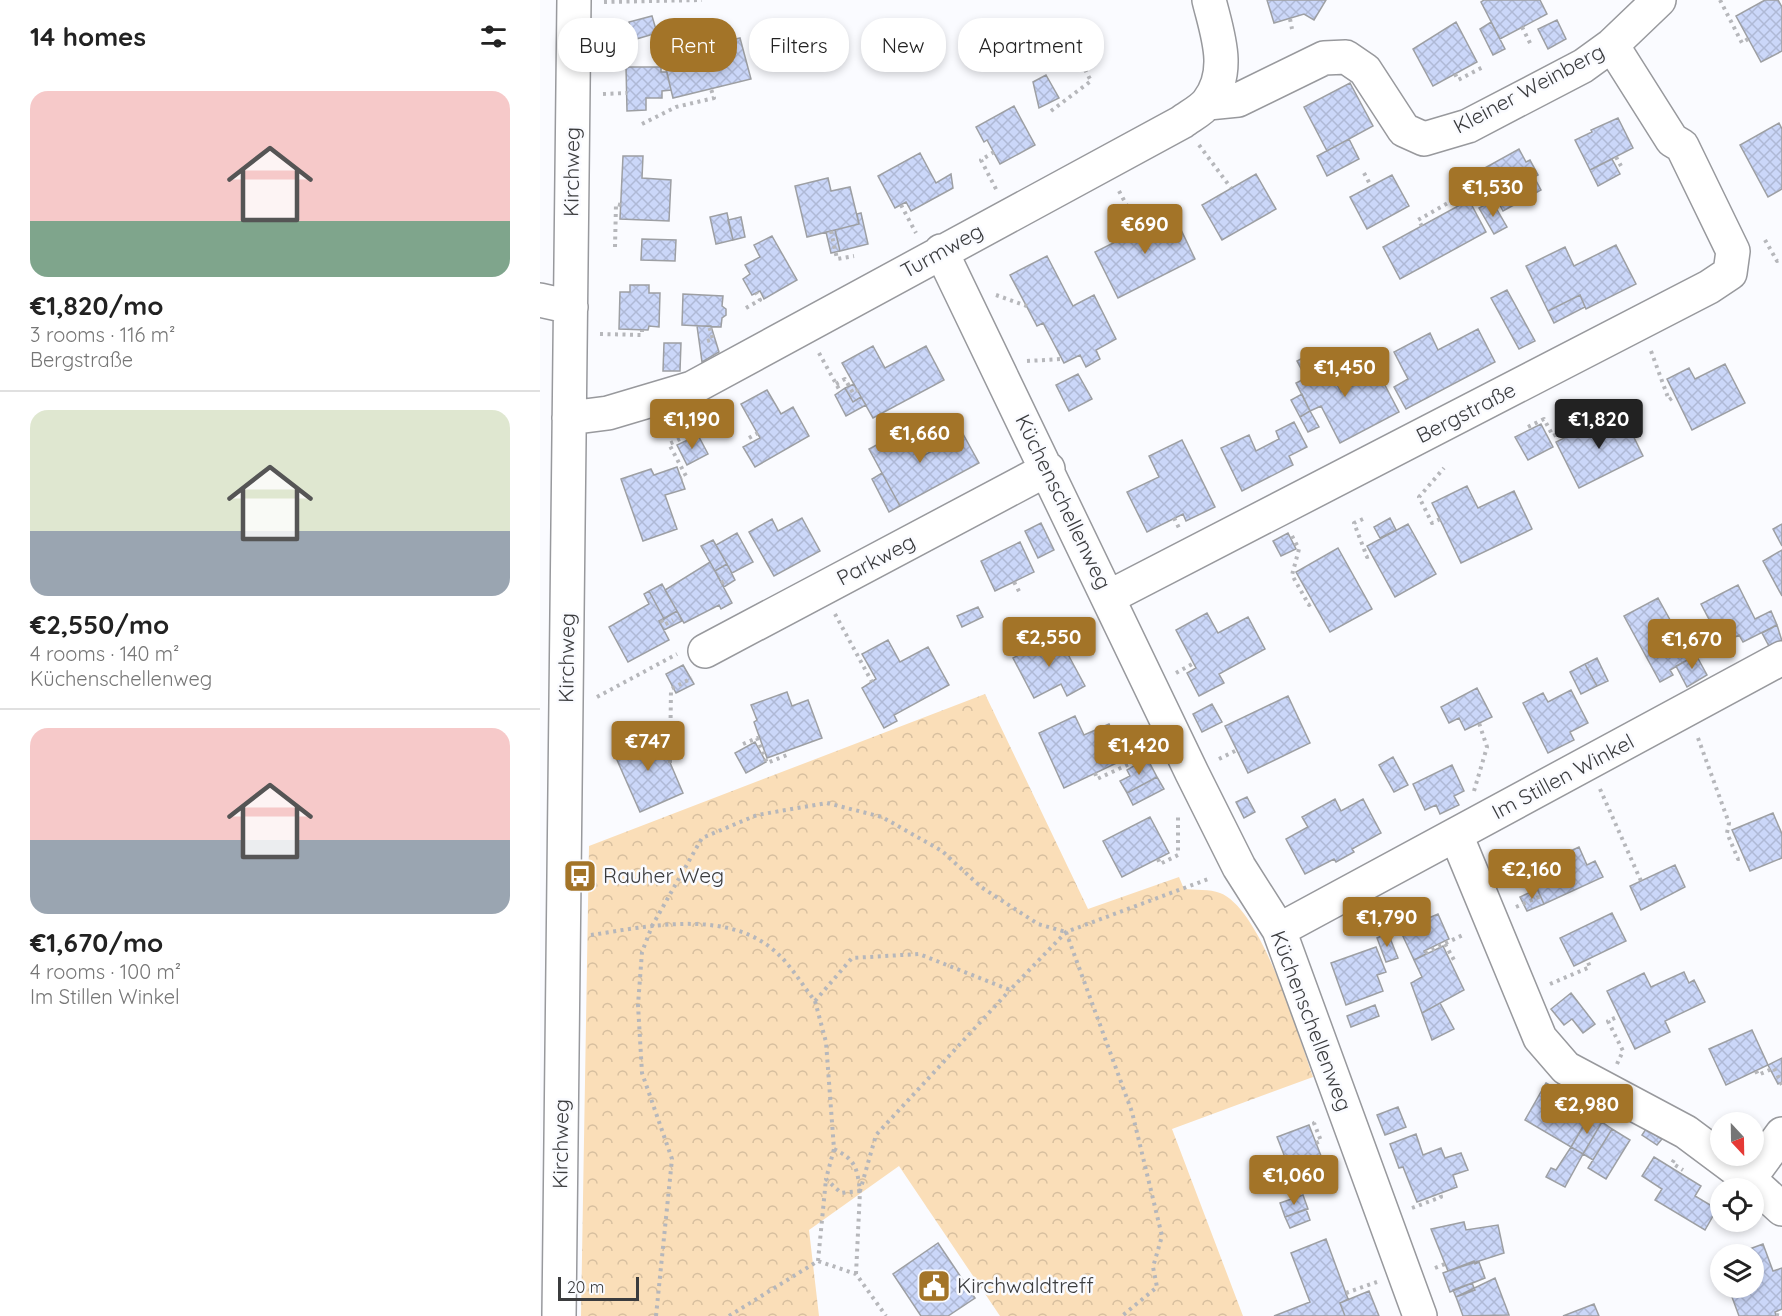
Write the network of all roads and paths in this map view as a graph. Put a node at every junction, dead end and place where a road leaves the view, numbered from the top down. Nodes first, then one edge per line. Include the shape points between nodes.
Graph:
1 (702, 0) edge
2 (1209, 0) edge
3 (1659, 0) edge
4 (1720, 0) edge
5 (574, 1) edge
6 (1290, 19) dead end
7 (1522, 27) dead end
8 (1292, 29) dead end
9 (1748, 39) dead end
10 (1531, 45) dead end
11 (1612, 45) junction
12 (1485, 66) dead end
13 (1086, 72) edge
14 (1455, 74) dead end
15 (711, 89) dead end
16 (1051, 111) dead end
17 (1195, 112) junction
18 (642, 124) dead end
19 (1682, 146) joint
20 (994, 152) dead end
21 (1616, 157) dead end
22 (1105, 163) junction
23 (1621, 166) dead end
24 (1364, 173) dead end
25 (1371, 186) dead end
26 (1231, 188) dead end
27 (1492, 190) dead end
28 (1483, 195) dead end
29 (1455, 199) dead end
30 (621, 205) dead end
31 (1010, 214) junction
32 (1422, 226) dead end
33 (1140, 230) dead end
34 (831, 231) dead end
35 (1765, 240) dead end
36 (615, 247) dead end
37 (941, 251) junction
38 (854, 256) dead end
39 (1782, 259) edge
40 (756, 293) dead end
41 (746, 309) dead end
42 (560, 314) edge
43 (709, 326) dead end
44 (804, 326) junction
45 (642, 330) dead end
46 (707, 341) dead end
47 (1651, 351) dead end
48 (836, 384) junction
49 (858, 390) dead end
50 (840, 391) dead end
51 (1675, 396) dead end
52 (569, 418) junction
53 (1602, 423) dead end
54 (1528, 427) dead end
55 (758, 433) dead end
56 (749, 438) dead end
57 (680, 439) dead end
58 (1444, 468) dead end
59 (1048, 469) junction
60 (681, 478) dead end
61 (1279, 510) junction
62 (1363, 519) dead end
63 (1440, 519) dead end
64 (1372, 555) dead end
65 (727, 580) dead end
66 (1014, 582) dead end
67 (721, 583) dead end
68 (821, 589) junction
69 (1020, 593) dead end
70 (1109, 597) junction
71 (1313, 602) dead end
72 (661, 620) dead end
73 (673, 620) dead end
74 (705, 651) junction
75 (1782, 658) edge
76 (872, 682) dead end
77 (1687, 710) junction
78 (566, 714) junction
79 (1479, 723) dead end
80 (743, 744) dead end
81 (786, 751) dead end
82 (553, 757) edge
83 (1157, 758) dead end
84 (670, 763) dead end
85 (1589, 763) junction
86 (1095, 773) dead end
87 (1473, 793) dead end
88 (1178, 808) dead end
89 (1456, 835) junction
90 (1744, 857) dead end
91 (1158, 859) dead end
92 (1239, 867) junction
93 (1641, 881) dead end
94 (1492, 922) junction
95 (652, 926) junction
96 (1279, 930) junction
97 (1066, 932) junction
98 (583, 936) dead end
99 (1445, 944) junction
100 (1425, 953) dead end
101 (1587, 960) dead end
102 (1450, 962) dead end
103 (1010, 990) junction
104 (1522, 997) junction
105 (815, 1001) junction
106 (1619, 1016) dead end
107 (1755, 1071) dead end
108 (551, 1075) edge
109 (1782, 1085) edge
110 (1605, 1088) junction
111 (1782, 1134) edge
112 (834, 1149) junction
113 (1748, 1178) edge
114 (1750, 1178) edge
115 (826, 1179) junction
116 (860, 1191) junction
117 (1764, 1193) edge
118 (1782, 1209) edge
119 (818, 1260) junction
120 (856, 1274) junction
121 (1776, 1315) edge
122 (559, 1316) edge
123 (656, 1316) edge
124 (729, 1316) edge
125 (886, 1316) edge
126 (1122, 1316) edge
127 (1420, 1316) edge
128 (1782, 1316) edge

1 - 5 path
2 - 17 street via 1222,50 1221,78
3 - 11 street, Kleiner Weinberg
4 - 9 path via 1742,43
5 - 42 street, Kirchweg
6 - 8 path
7 - 10 path
11 - 17 street, Kleiner Weinberg via 1582,66 1468,126 1424,140 1404,130 1365,70 1346,57 1324,58 1238,100
11 - 19 street, Kleiner Weinberg via 1672,140
12 - 14 path via 1458,80
13 - 16 path via 1091,81
15 - 18 path via 714,98 676,107
17 - 22 street, Turmweg
17 - 26 path
19 - 61 street, Bergstraße via 1733,251 1730,273
20 - 31 path via 981,160
21 - 23 path
22 - 31 street, Turmweg
22 - 33 path
24 - 25 path
27 - 28 path
29 - 32 path via 1418,220
30 - 36 path via 616,204
31 - 37 street, Turmweg
34 - 38 path via 837,259
35 - 39 path via 1777,261
37 - 44 street, Turmweg
37 - 59 street, Küchenschellenweg
40 - 41 path via 760,300
42 - 45 path via 642,336
42 - 52 street, Kirchweg
43 - 46 path via 713,339
44 - 48 path
44 - 52 street, Turmweg via 692,388 608,414
47 - 51 path via 1669,400
48 - 49 path via 845,379 853,393
48 - 50 path
52 - 78 street, Kirchweg
53 - 54 path via 1607,420 1603,411 1553,436 1544,419
55 - 56 path
57 - 60 path via 669,444 686,476
58 - 63 path via 1419,497 1432,523
59 - 68 street, Parkweg
59 - 70 street, Küchenschellenweg
61 - 70 street, Bergstraße
61 - 71 path via 1299,549 1292,575 1309,605
62 - 64 path via 1354,524 1367,557
65 - 67 path
66 - 69 path
68 - 74 street, Parkweg
68 - 76 path
70 - 92 street, Küchenschellenweg
72 - 73 path via 664,625
74 - 78 path via 681,652
74 - 84 path via 696,676 671,689
75 - 77 street, Im Stillen Winkel
77 - 85 street, Im Stillen Winkel
77 - 90 path via 1729,823 1727,833 1738,859
78 - 82 street, Kirchweg
79 - 87 path via 1487,747
80 - 81 path via 758,738 767,763 788,755
82 - 108 street, Kirchweg
83 - 86 path via 1154,752 1097,778
85 - 89 street, Im Stillen Winkel
85 - 93 path
88 - 91 path via 1178,855 1160,864
89 - 94 street
89 - 96 street, Im Stillen Winkel
92 - 96 street, Küchenschellenweg
92 - 97 path
94 - 99 path
94 - 104 street
95 - 97 path via 702,838 757,815 826,803 882,817 942,851 981,887 1038,924
95 - 98 path
95 - 105 path via 723,926 757,938 778,954
95 - 123 path via 642,952 638,1005 642,1072 672,1159
96 - 127 street, Küchenschellenweg
97 - 103 path
97 - 126 path via 1132,1112 1162,1236 1153,1267 1157,1287
99 - 100 path
99 - 102 path via 1454,960
101 - 104 path via 1590,967
103 - 105 path via 919,954 852,958
103 - 116 path via 876,1135
104 - 110 street via 1540,1038 1566,1068
105 - 112 path via 826,1042
106 - 110 path via 1608,1022 1623,1051
107 - 109 path via 1758,1076 1774,1068
108 - 122 street, Kirchweg
110 - 113 street via 1686,1132
111 - 114 street
112 - 115 path
112 - 116 path via 850,1157
115 - 116 path via 841,1193
115 - 119 path
116 - 120 path
117 - 118 street
119 - 120 path
119 - 124 path
120 - 125 path
121 - 128 path

